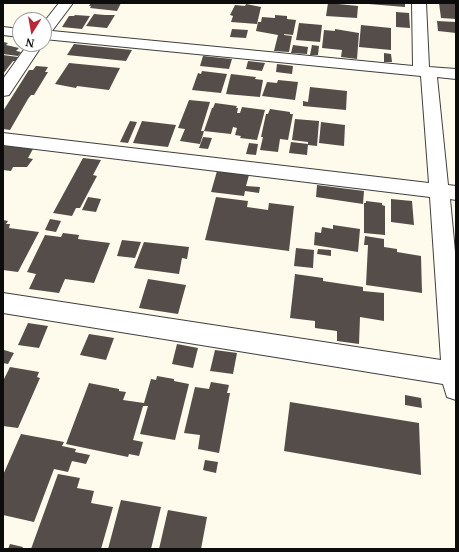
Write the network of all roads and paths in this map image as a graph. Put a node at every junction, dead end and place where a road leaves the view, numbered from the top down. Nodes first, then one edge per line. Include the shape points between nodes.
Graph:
1 (66, 3) edge
2 (419, 3) edge
3 (52, 23) edge
4 (52, 35) edge
5 (30, 52) edge
6 (425, 72) junction
7 (456, 74) edge
8 (3, 91) edge
9 (3, 138) edge
10 (448, 192) edge
11 (3, 303) edge
12 (456, 379) edge

1 - 3 street
2 - 6 street
4 - 6 street
5 - 8 street
6 - 7 street
6 - 10 street
9 - 10 street
10 - 12 street
11 - 12 street

